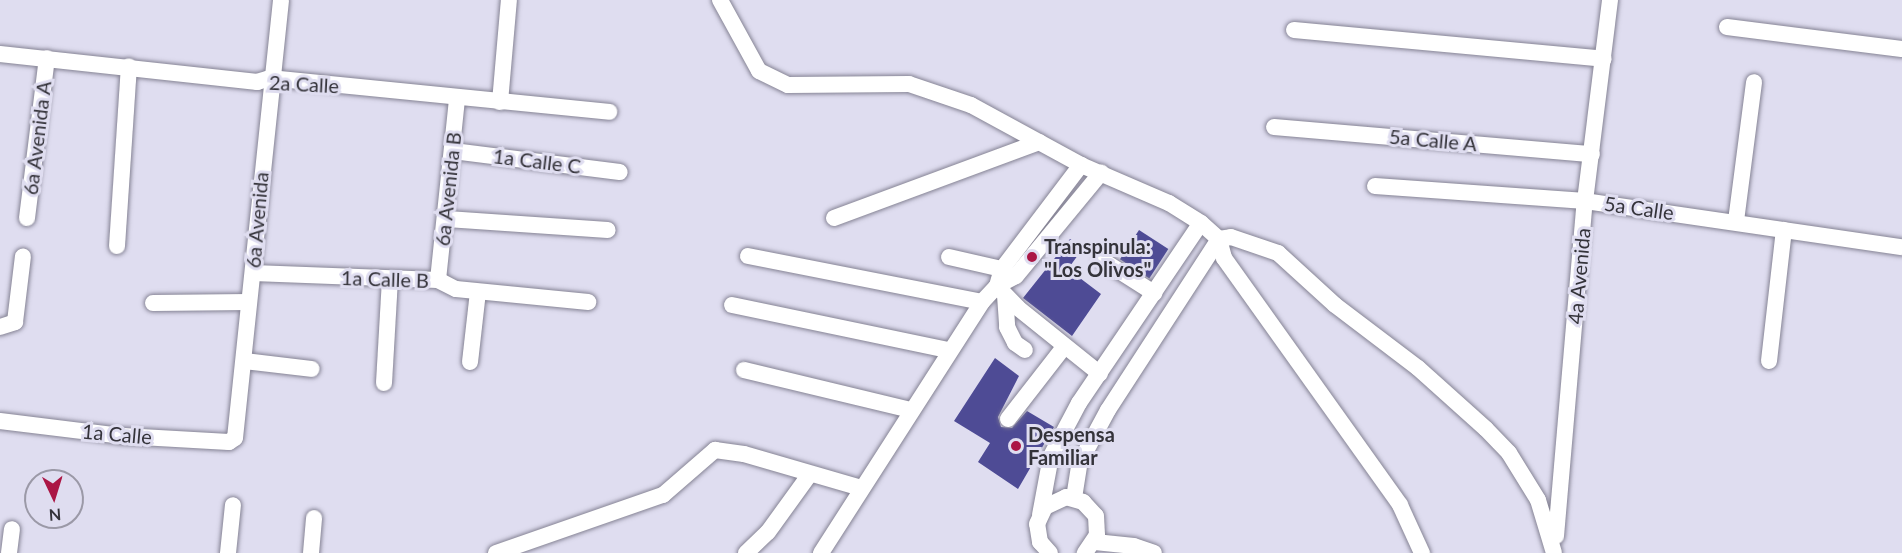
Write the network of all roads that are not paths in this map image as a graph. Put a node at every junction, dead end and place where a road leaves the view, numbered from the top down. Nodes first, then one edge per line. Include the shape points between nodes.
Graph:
1 (281, 0) edge
2 (509, 0) edge
3 (720, 0) edge
4 (1610, 0) edge
5 (1727, 27) dead end
6 (1294, 30) dead end
7 (1902, 49) edge
8 (0, 54) edge
9 (47, 58) junction
10 (1604, 59) junction
11 (129, 66) junction
12 (270, 78) junction
13 (1754, 82) dead end
14 (457, 98) junction
15 (500, 102) junction
16 (609, 112) dead end
17 (1274, 127) dead end
18 (1039, 142) junction
19 (453, 151) junction
20 (1057, 152) junction
21 (1592, 154) junction
22 (1081, 165) junction
23 (620, 172) dead end
24 (1101, 173) junction
25 (1375, 186) dead end
26 (1064, 189) junction
27 (1586, 201) junction
28 (27, 218) dead end
29 (834, 218) dead end
30 (447, 219) junction
31 (1736, 221) junction
32 (1201, 224) junction
33 (1784, 230) junction
34 (608, 231) dead end
35 (1219, 239) junction
36 (117, 246) dead end
37 (1902, 247) edge
38 (23, 256) dead end
39 (748, 256) dead end
40 (949, 257) dead end
41 (1102, 260) dead end
42 (1002, 269) junction
43 (253, 273) junction
44 (390, 280) junction
45 (438, 280) junction
46 (1001, 290) junction
47 (478, 292) junction
48 (1154, 293) junction
49 (249, 302) junction
50 (588, 302) dead end
51 (982, 302) junction
52 (153, 303) dead end
53 (732, 305) dead end
54 (0, 327) edge
55 (1064, 347) junction
56 (948, 350) junction
57 (1024, 350) dead end
58 (244, 361) junction
59 (1769, 361) dead end
60 (470, 362) dead end
61 (312, 369) dead end
62 (744, 370) dead end
63 (1100, 374) junction
64 (384, 383) dead end
65 (911, 410) junction
66 (1008, 419) dead end
67 (0, 421) edge
68 (234, 439) joint
69 (810, 474) junction
70 (861, 488) junction
71 (1074, 498) junction
72 (233, 506) dead end
73 (1040, 515) junction
74 (314, 518) dead end
75 (12, 529) dead end
76 (1090, 548) edge
77 (9, 553) edge
78 (228, 553) edge
79 (311, 553) edge
80 (496, 553) edge
81 (746, 553) edge
82 (821, 553) edge
83 (1050, 553) edge
84 (1154, 553) edge
85 (1422, 553) edge
86 (1554, 553) edge

1 - 12 street, 6a Avenida
2 - 15 street
3 - 18 street via 759,71 788,85 909,84 971,105
4 - 10 street, 4a Avenida
5 - 7 street
6 - 10 street
8 - 9 street, 2a Calle
9 - 11 street, 2a Calle
9 - 28 street, 6a Avenida A
10 - 21 street, 4a Avenida
11 - 12 street, 2a Calle via 257,82
11 - 36 street
12 - 14 street, 2a Calle
12 - 43 street, 6a Avenida
13 - 31 street
14 - 15 street, 2a Calle
14 - 19 street, 6a Avenida B
15 - 16 street, 2a Calle
17 - 21 street, 5a Calle A
18 - 20 street
18 - 29 street
19 - 23 street, 1a Calle C
19 - 30 street, 6a Avenida B
20 - 22 street
20 - 26 street via 1065,178
21 - 27 street, 4a Avenida
22 - 24 street
22 - 26 street
24 - 32 street via 1169,203
24 - 46 street
25 - 27 street, 5a Calle
26 - 42 street
27 - 31 street, 5a Calle
27 - 86 street, 4a Avenida
30 - 34 street
30 - 45 street, 6a Avenida B
31 - 33 street, 5a Calle
32 - 35 street
32 - 48 street
33 - 37 street, 5a Calle
33 - 59 street
35 - 71 street via 1108,410 1080,462
35 - 85 street via 1224,258 1400,505
35 - 86 street via 1246,239 1278,253 1335,305 1418,368 1474,417 1523,473 1544,513
38 - 54 street via 15,322
39 - 51 street
40 - 42 street
41 - 48 street
42 - 46 street
43 - 44 street, 1a Calle B
43 - 49 street, 6a Avenida
44 - 45 street, 1a Calle B
44 - 64 street
45 - 47 street, 1a Calle B via 451,288
46 - 51 street
46 - 55 street
46 - 57 street via 1006,327
47 - 50 street, 1a Calle B
47 - 60 street
48 - 63 street
49 - 52 street
49 - 58 street, 6a Avenida
51 - 56 street
53 - 56 street
55 - 63 street
55 - 66 street
56 - 65 street
58 - 61 street
58 - 68 street, 6a Avenida
62 - 65 street
63 - 73 street via 1078,403 1051,456
65 - 70 street
67 - 68 street, 1a Calle via 123,436
69 - 70 street
69 - 80 street via 744,454 715,450 663,495
69 - 81 street via 768,532
70 - 82 street
71 - 73 street via 1051,502
71 - 76 street via 1096,516
72 - 78 street
73 - 83 street via 1037,533
74 - 79 street
75 - 77 street
76 - 84 street via 1134,546

